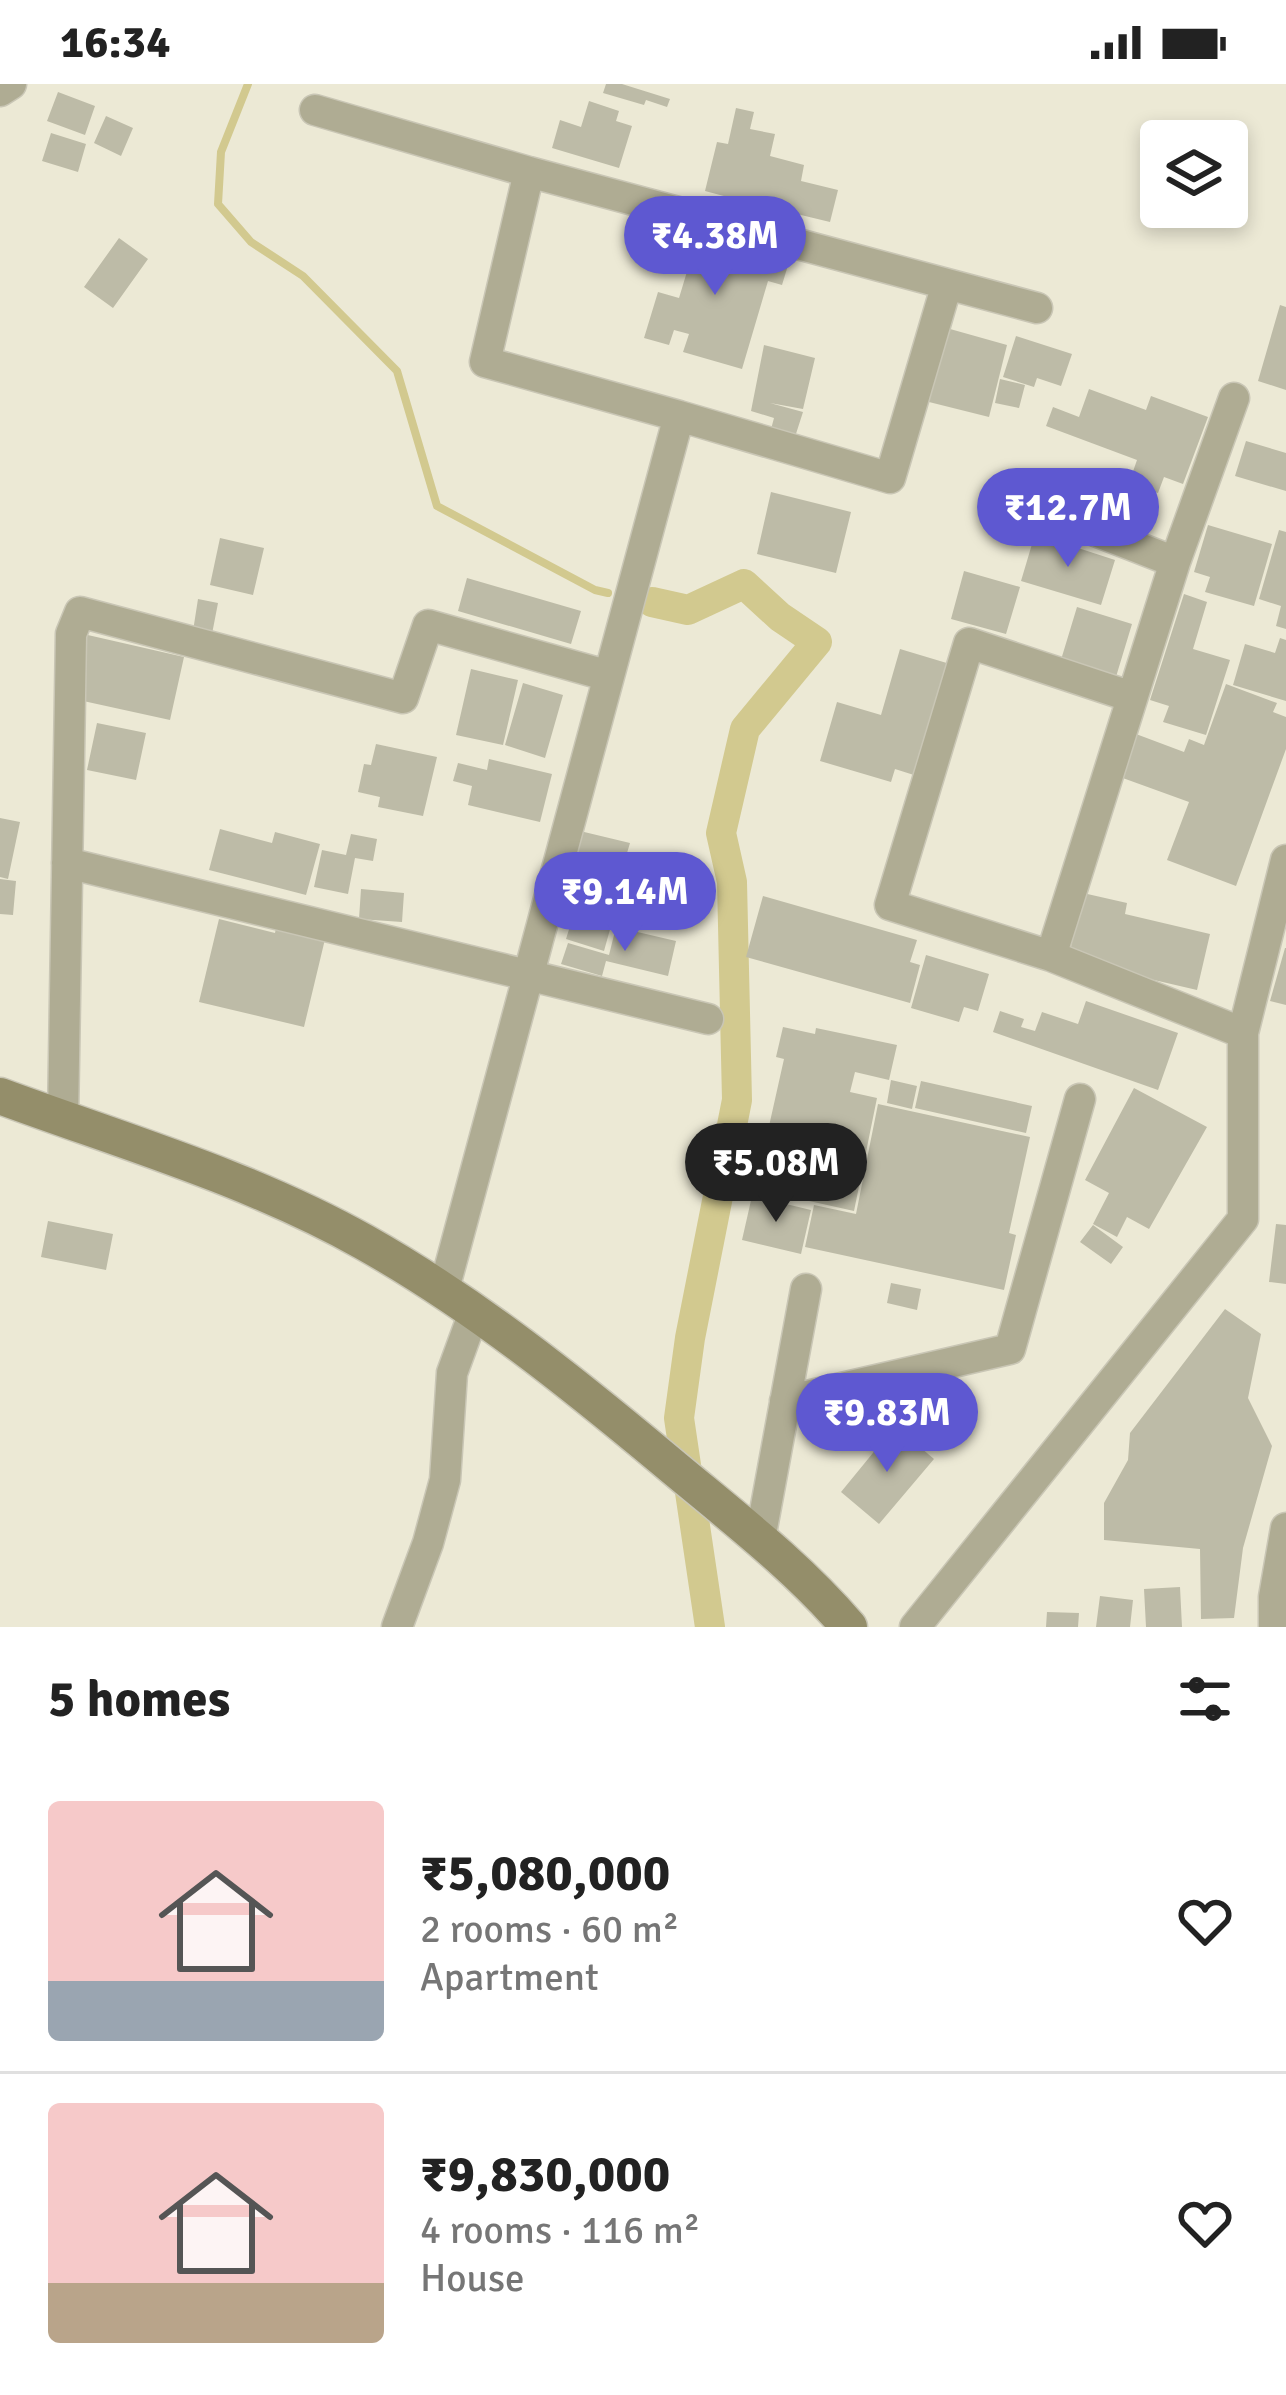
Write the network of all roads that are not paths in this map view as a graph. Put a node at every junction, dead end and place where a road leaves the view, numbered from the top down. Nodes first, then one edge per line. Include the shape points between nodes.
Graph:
1 (10, 84) edge
2 (0, 91) edge
3 (316, 110) dead end
4 (529, 172) junction
5 (947, 284) junction
6 (1037, 308) dead end
7 (1234, 398) dead end
8 (679, 416) junction
9 (1008, 497) dead end
10 (1175, 562) junction
11 (609, 676) junction
12 (1132, 697) junction
13 (1286, 860) edge
14 (67, 863) junction
15 (1051, 956) junction
16 (529, 975) junction
17 (708, 1019) dead end
18 (1244, 1033) junction
19 (0, 1096) edge
20 (1080, 1099) dead end
21 (63, 1119) junction
22 (444, 1289) junction
23 (806, 1289) dead end
24 (475, 1310) junction
25 (785, 1401) junction
26 (1286, 1528) edge
27 (757, 1537) junction
28 (397, 1627) edge
29 (849, 1627) edge
30 (915, 1627) edge
31 (1274, 1627) edge

1 - 2 street
3 - 4 street
4 - 5 street
4 - 8 street via 485,362
5 - 6 street
5 - 8 street via 890,478
7 - 10 street
8 - 11 street
9 - 10 street
10 - 12 street
11 - 14 street via 428,625 403,698 80,612 71,634
11 - 16 street
12 - 15 street
12 - 15 street via 969,643 890,905
13 - 18 street
14 - 16 street
14 - 21 street
15 - 18 street
16 - 17 street
16 - 22 street
18 - 30 street via 1243,1220
19 - 21 main road
20 - 25 street via 1010,1349
21 - 22 main road via 219,1175
22 - 24 main road
23 - 25 street
24 - 27 main road
24 - 28 street via 452,1373 445,1480
25 - 27 street
26 - 31 street
27 - 29 main road

